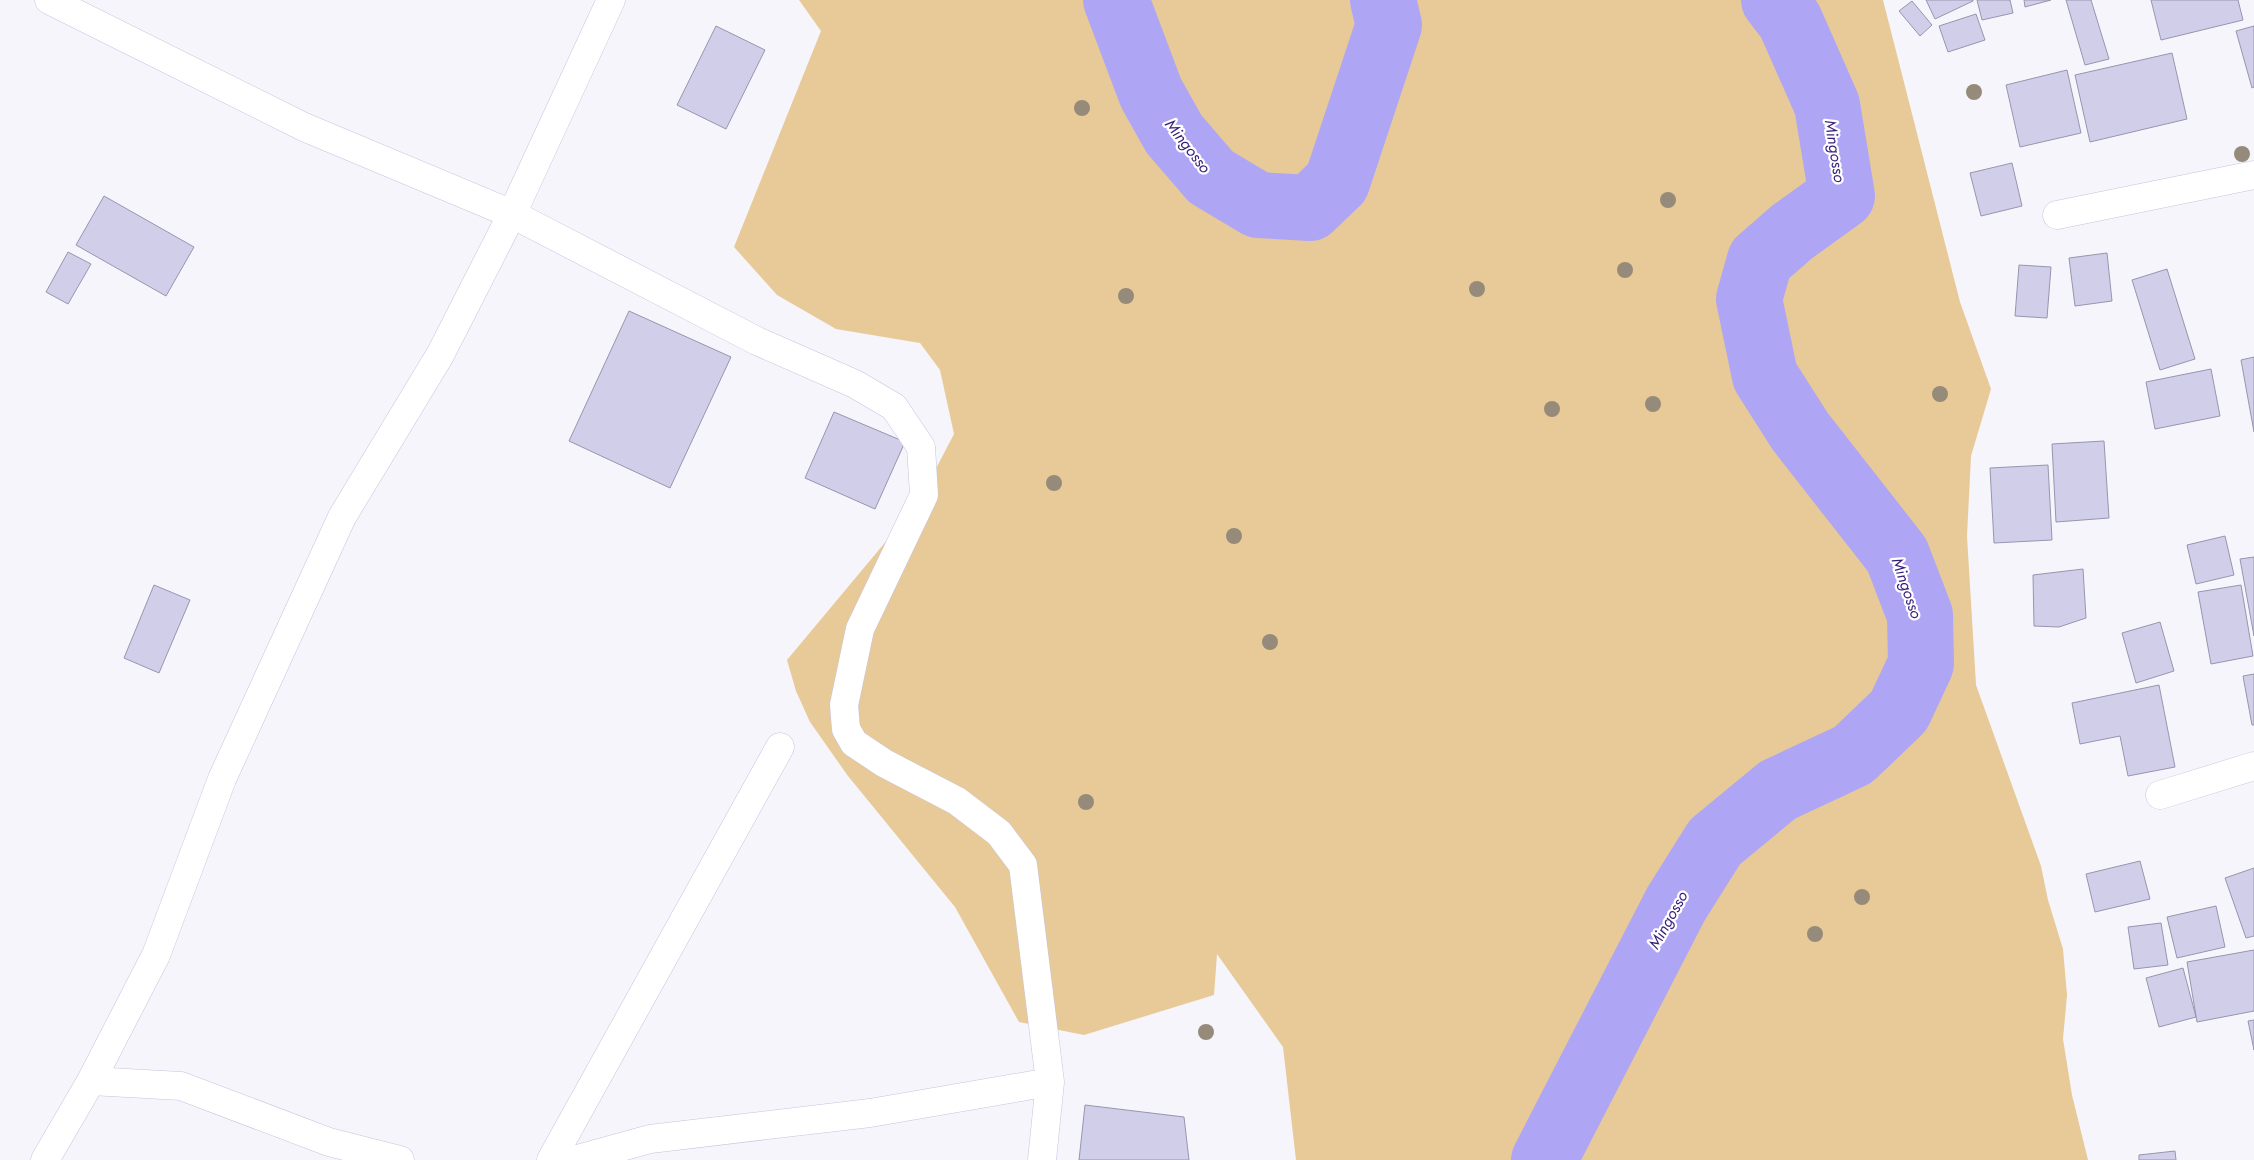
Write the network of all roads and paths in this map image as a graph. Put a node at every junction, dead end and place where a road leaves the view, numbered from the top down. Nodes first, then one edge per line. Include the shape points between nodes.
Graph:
1 (49, 0) edge
2 (611, 0) edge
3 (2254, 175) edge
4 (512, 214) junction
5 (2057, 215) dead end
6 (780, 747) dead end
7 (2254, 766) edge
8 (2160, 795) dead end
9 (91, 1081) junction
10 (1050, 1082) junction
11 (45, 1160) edge
12 (400, 1160) edge
13 (551, 1160) edge
14 (574, 1160) edge
15 (1042, 1160) edge

1 - 4 street via 304,127
2 - 4 street
3 - 5 street
4 - 9 street via 440,355 342,517 222,779 156,955
4 - 10 street via 757,341 854,384 894,407 921,447 924,495 860,629 844,705 846,728 854,743 884,763 957,801 999,833 1023,864
6 - 13 street
7 - 8 street
9 - 11 street
9 - 12 street via 181,1086 329,1142
10 - 14 street via 870,1113 650,1139
10 - 15 street

